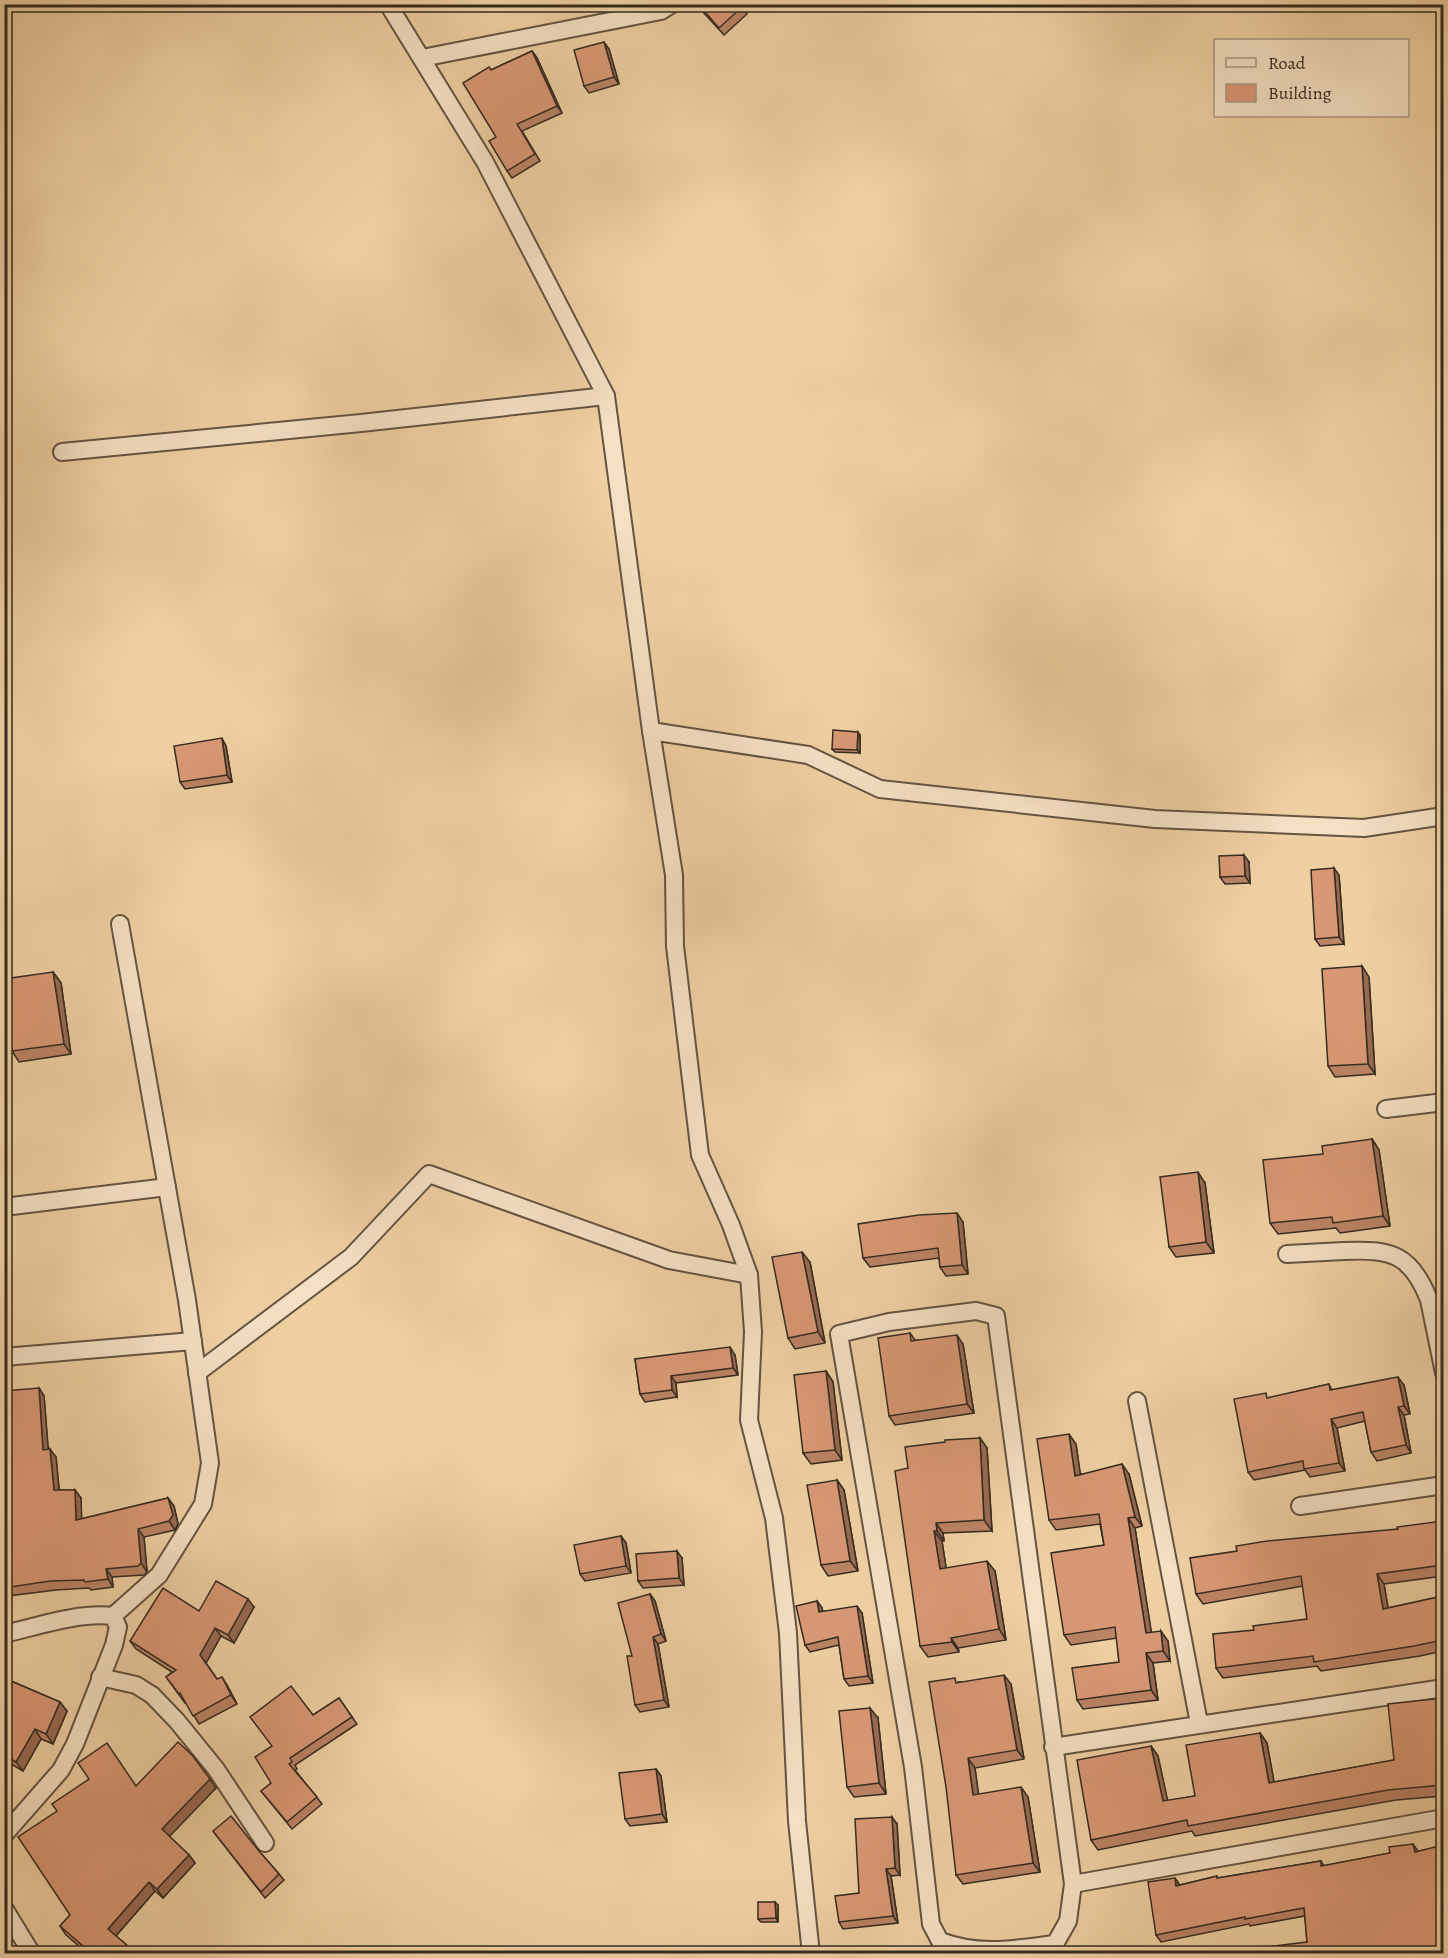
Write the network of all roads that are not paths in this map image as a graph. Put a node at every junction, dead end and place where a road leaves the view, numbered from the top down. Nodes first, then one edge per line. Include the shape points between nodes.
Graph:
1 (388, 4) edge
2 (672, 4) edge
3 (422, 58) junction
4 (606, 396) junction
5 (62, 452) dead end
6 (651, 731) junction
7 (1443, 816) edge
8 (120, 924) dead end
9 (1443, 1102) edge
10 (1386, 1108) dead end
11 (167, 1186) junction
12 (4, 1208) edge
13 (1287, 1254) dead end
14 (749, 1275) junction
15 (193, 1341) junction
16 (4, 1357) edge
17 (197, 1373) junction
18 (1443, 1373) edge
19 (1137, 1401) dead end
20 (1443, 1485) edge
21 (1300, 1506) dead end
22 (113, 1616) junction
23 (4, 1634) edge
24 (100, 1677) junction
25 (1443, 1688) edge
26 (1199, 1723) junction
27 (1053, 1747) junction
28 (1443, 1818) edge
29 (4, 1835) edge
30 (264, 1843) dead end
31 (1073, 1884) junction
32 (4, 1908) edge
33 (1056, 1948) edge
34 (32, 1953) edge
35 (811, 1953) edge

1 - 3 street
2 - 3 street via 662,11
3 - 4 street via 485,162
4 - 5 street
4 - 6 street
6 - 7 street via 808,755 880,789 1155,819 1364,828
6 - 14 street via 674,875 675,946 700,1155
8 - 11 street
9 - 10 street
11 - 12 street
11 - 15 street
13 - 18 street via 1372,1250 1405,1262 1429,1300
14 - 17 street via 669,1260 429,1174 351,1257
14 - 35 street via 753,1332 749,1420 774,1518 788,1633 797,1821
15 - 16 street
15 - 17 street
17 - 22 street via 210,1463 202,1504 159,1575
19 - 26 street
20 - 21 street
22 - 23 street via 72,1619
22 - 24 street via 118,1628
24 - 29 street via 61,1770
24 - 30 street via 136,1685 152,1695 216,1769
25 - 26 street
26 - 27 street
27 - 31 street
27 - 33 street via 996,1316 976,1311 889,1322 839,1334 913,1767 931,1924 940,1941 961,1949
28 - 31 street
31 - 33 street via 1068,1921
32 - 34 street

